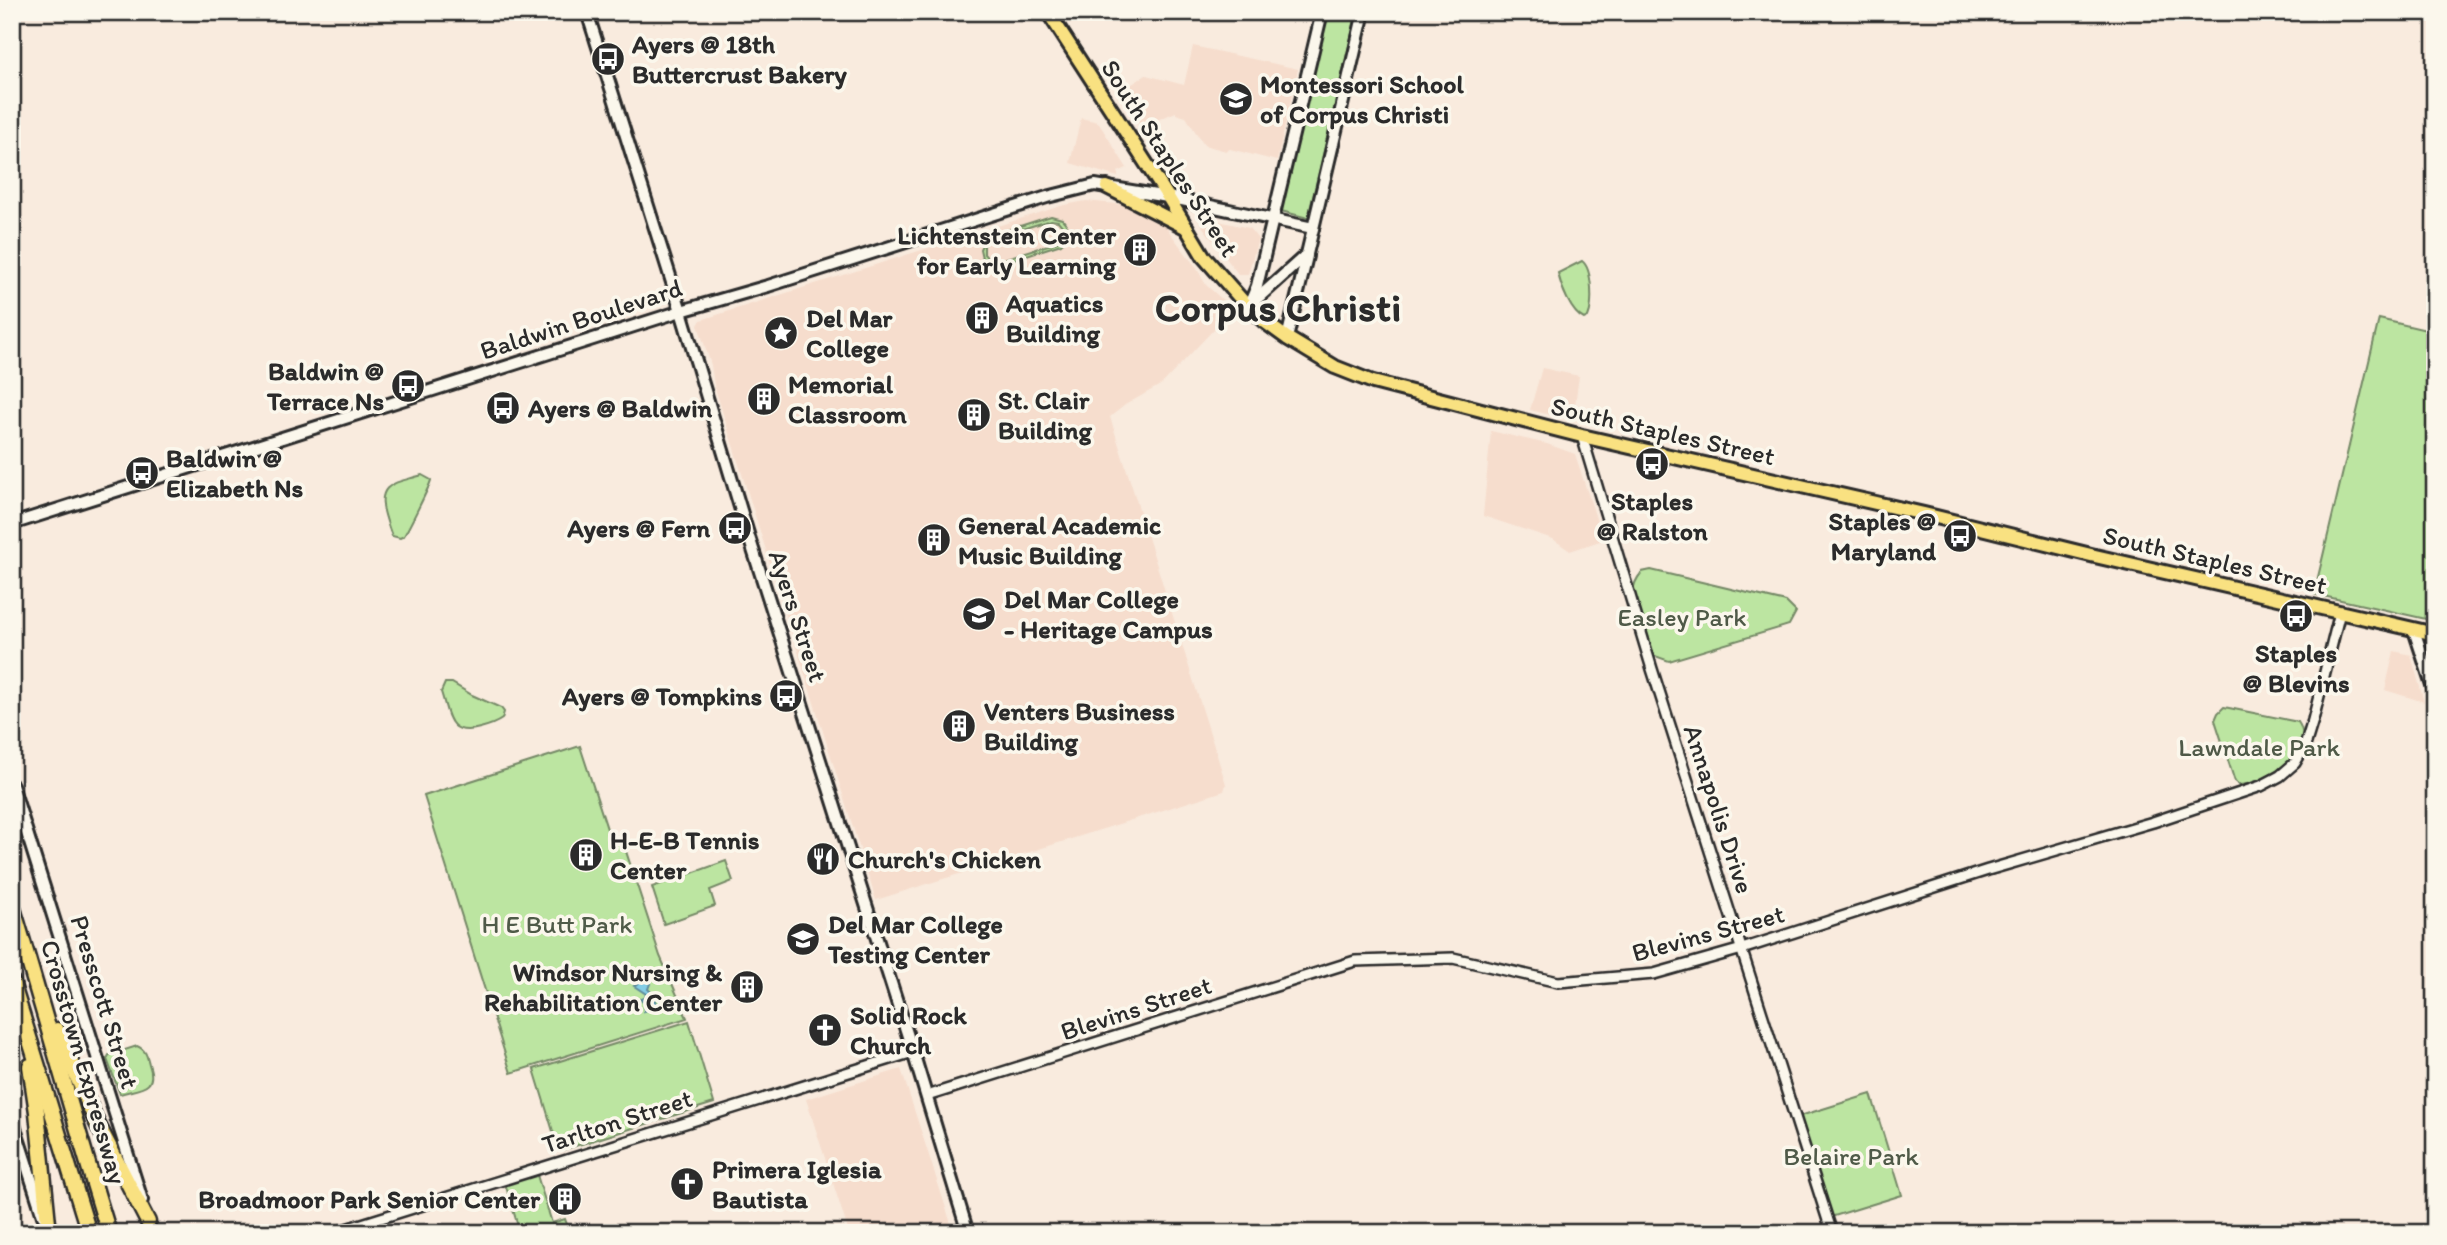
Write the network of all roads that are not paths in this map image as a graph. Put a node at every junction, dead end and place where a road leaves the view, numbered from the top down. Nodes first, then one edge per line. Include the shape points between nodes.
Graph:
1 (587, 12) edge
2 (1048, 12) edge
3 (1322, 12) edge
4 (1364, 12) edge
5 (1107, 187) junction
6 (1168, 197) junction
7 (1272, 219) junction
8 (1313, 228) junction
9 (1186, 229) junction
10 (1307, 254) junction
11 (1248, 307) junction
12 (681, 311) junction
13 (1287, 338) junction
14 (1582, 436) junction
15 (12, 524) edge
16 (2340, 612) junction
17 (2414, 630) junction
18 (2435, 634) edge
19 (2435, 694) edge
20 (12, 785) edge
21 (12, 905) edge
22 (1742, 949) junction
23 (33, 973) junction
24 (12, 982) edge
25 (22, 1012) junction
26 (913, 1052) junction
27 (927, 1096) junction
28 (12, 1119) edge
29 (150, 1227) edge
30 (49, 1233) edge
31 (89, 1233) edge
32 (109, 1233) edge
33 (333, 1233) edge
34 (968, 1233) edge
35 (1832, 1233) edge

1 - 12 main road, Ayers Street
2 - 6 main road, South Staples Street
3 - 7 main road
4 - 8 main road
5 - 6 main road, Baldwin Boulevard
5 - 9 main road
5 - 12 main road, Baldwin Boulevard via 1047,197
6 - 7 main road, Baldwin Boulevard
6 - 9 main road, South Staples Street
7 - 8 main road, Baldwin Boulevard
7 - 11 main road
8 - 10 main road
9 - 11 main road, South Staples Street
10 - 11 main road
10 - 13 main road
11 - 13 main road, South Staples Street
12 - 15 main road, Baldwin Boulevard
12 - 26 main road, Ayers Street
13 - 14 main road, South Staples Street via 1335,367 1373,382
14 - 16 main road, South Staples Street
14 - 22 street, Annapolis Drive
16 - 17 main road, South Staples Street
16 - 22 street, Blevins Street via 2305,746 2280,776 2153,822
17 - 18 main road, South Staples Street
17 - 19 main road
20 - 29 main road, Presscott Street
21 - 23 highway, Crosstown Expressway
22 - 27 street, Blevins Street via 1654,974 1558,982 1453,958 1355,961
22 - 35 street, Annapolis Drive
23 - 29 highway via 96,1121
23 - 32 highway, Crosstown Expressway
24 - 25 highway, Crosstown Expressway
25 - 30 highway
25 - 31 highway, Crosstown Expressway
26 - 27 main road, Ayers Street
26 - 33 street, Tarlton Street
27 - 34 main road, Ayers Street
28 - 30 main road

